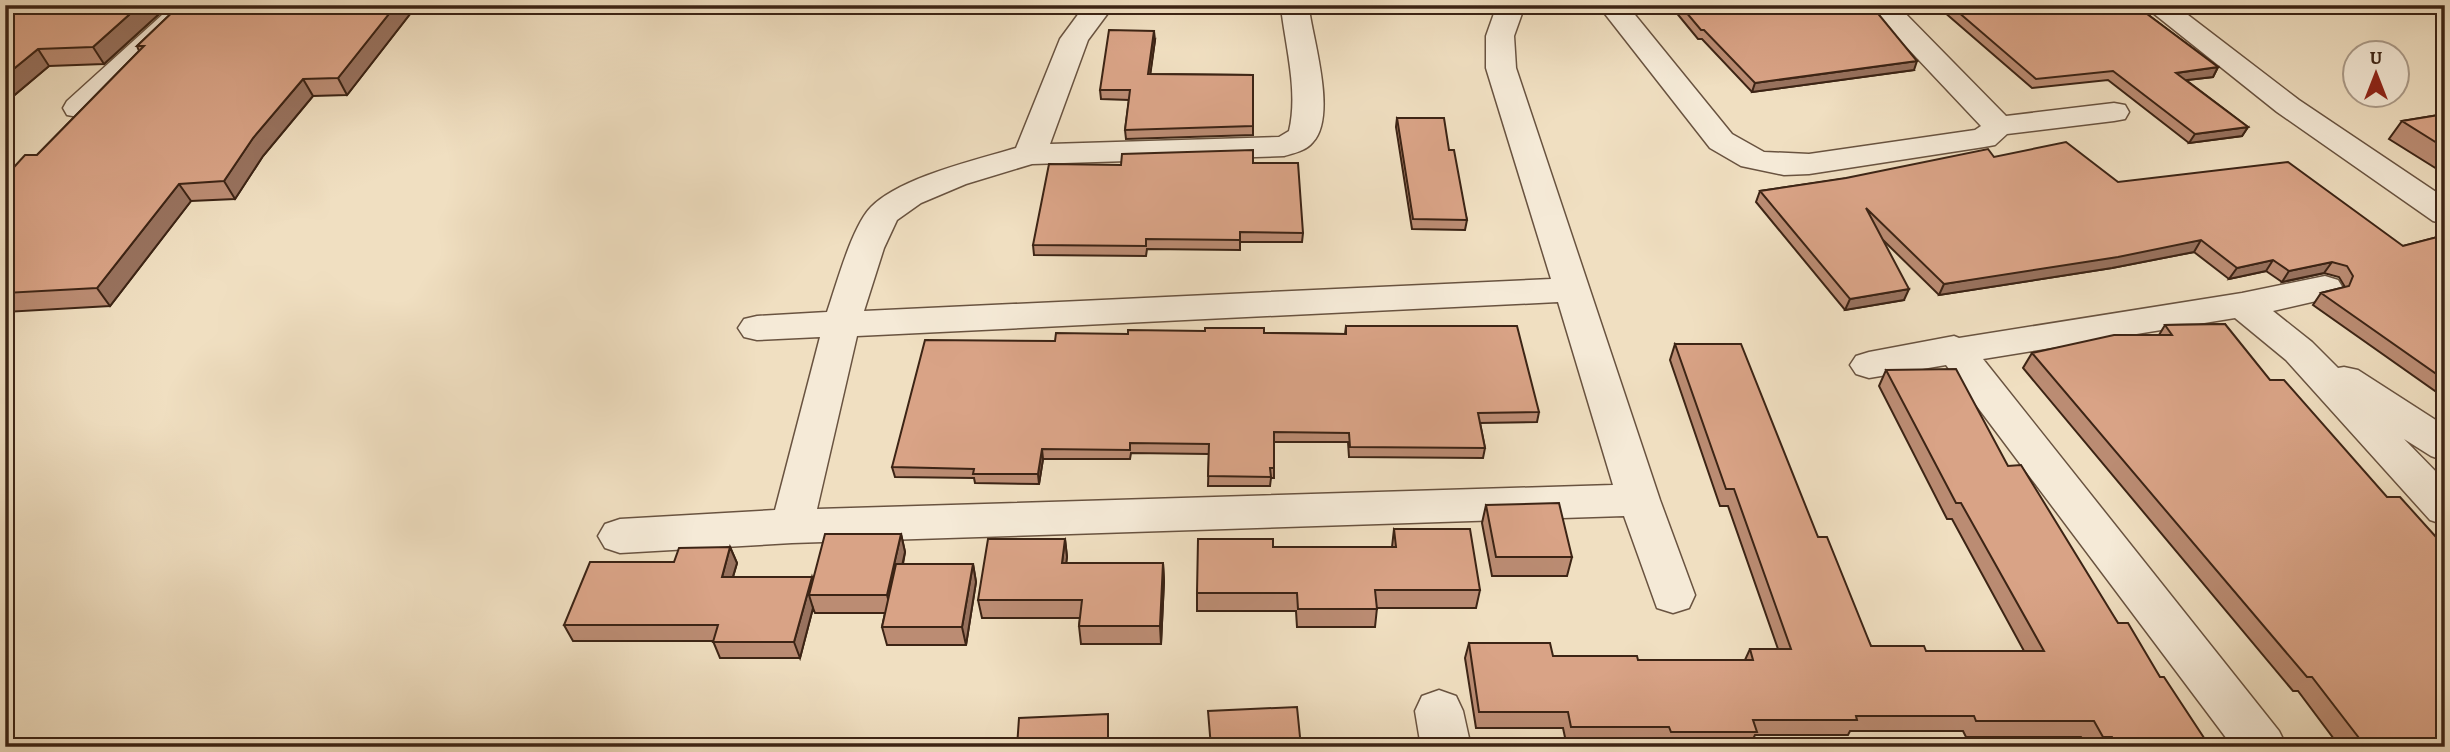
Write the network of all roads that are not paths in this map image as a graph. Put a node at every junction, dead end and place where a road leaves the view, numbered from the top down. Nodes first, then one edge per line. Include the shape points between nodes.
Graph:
1 (190, 5) edge
2 (1100, 5) edge
3 (1292, 5) edge
4 (1511, 5) edge
5 (1612, 5) edge
6 (1881, 5) edge
7 (2157, 5) edge
8 (78, 108) dead end
9 (2114, 112) dead end
10 (1997, 126) junction
11 (1030, 154) junction
12 (2445, 214) edge
13 (2325, 288) dead end
14 (1572, 290) junction
15 (2242, 305) junction
16 (841, 326) junction
17 (757, 328) dead end
18 (1954, 349) junction
19 (2300, 351) junction
20 (1869, 365) dead end
21 (2445, 446) edge
22 (1639, 500) junction
23 (2445, 509) edge
24 (792, 526) junction
25 (620, 536) dead end
26 (1673, 595) dead end
27 (2262, 747) edge

1 - 8 street
2 - 11 street via 1074,39
3 - 11 street via 1307,110 1305,132 1299,140 1284,146
4 - 14 street via 1500,27 1501,68
5 - 10 street via 1721,141 1762,164 1809,164 1984,138
6 - 10 street
7 - 12 street via 2288,106
9 - 10 street
11 - 16 street via 954,177 909,196 883,214
13 - 15 street
14 - 16 street
14 - 22 street
15 - 18 street
15 - 19 street
16 - 17 street
16 - 24 street
18 - 20 street
18 - 27 street
19 - 21 street
19 - 23 street
22 - 24 street
22 - 26 street
24 - 25 street

